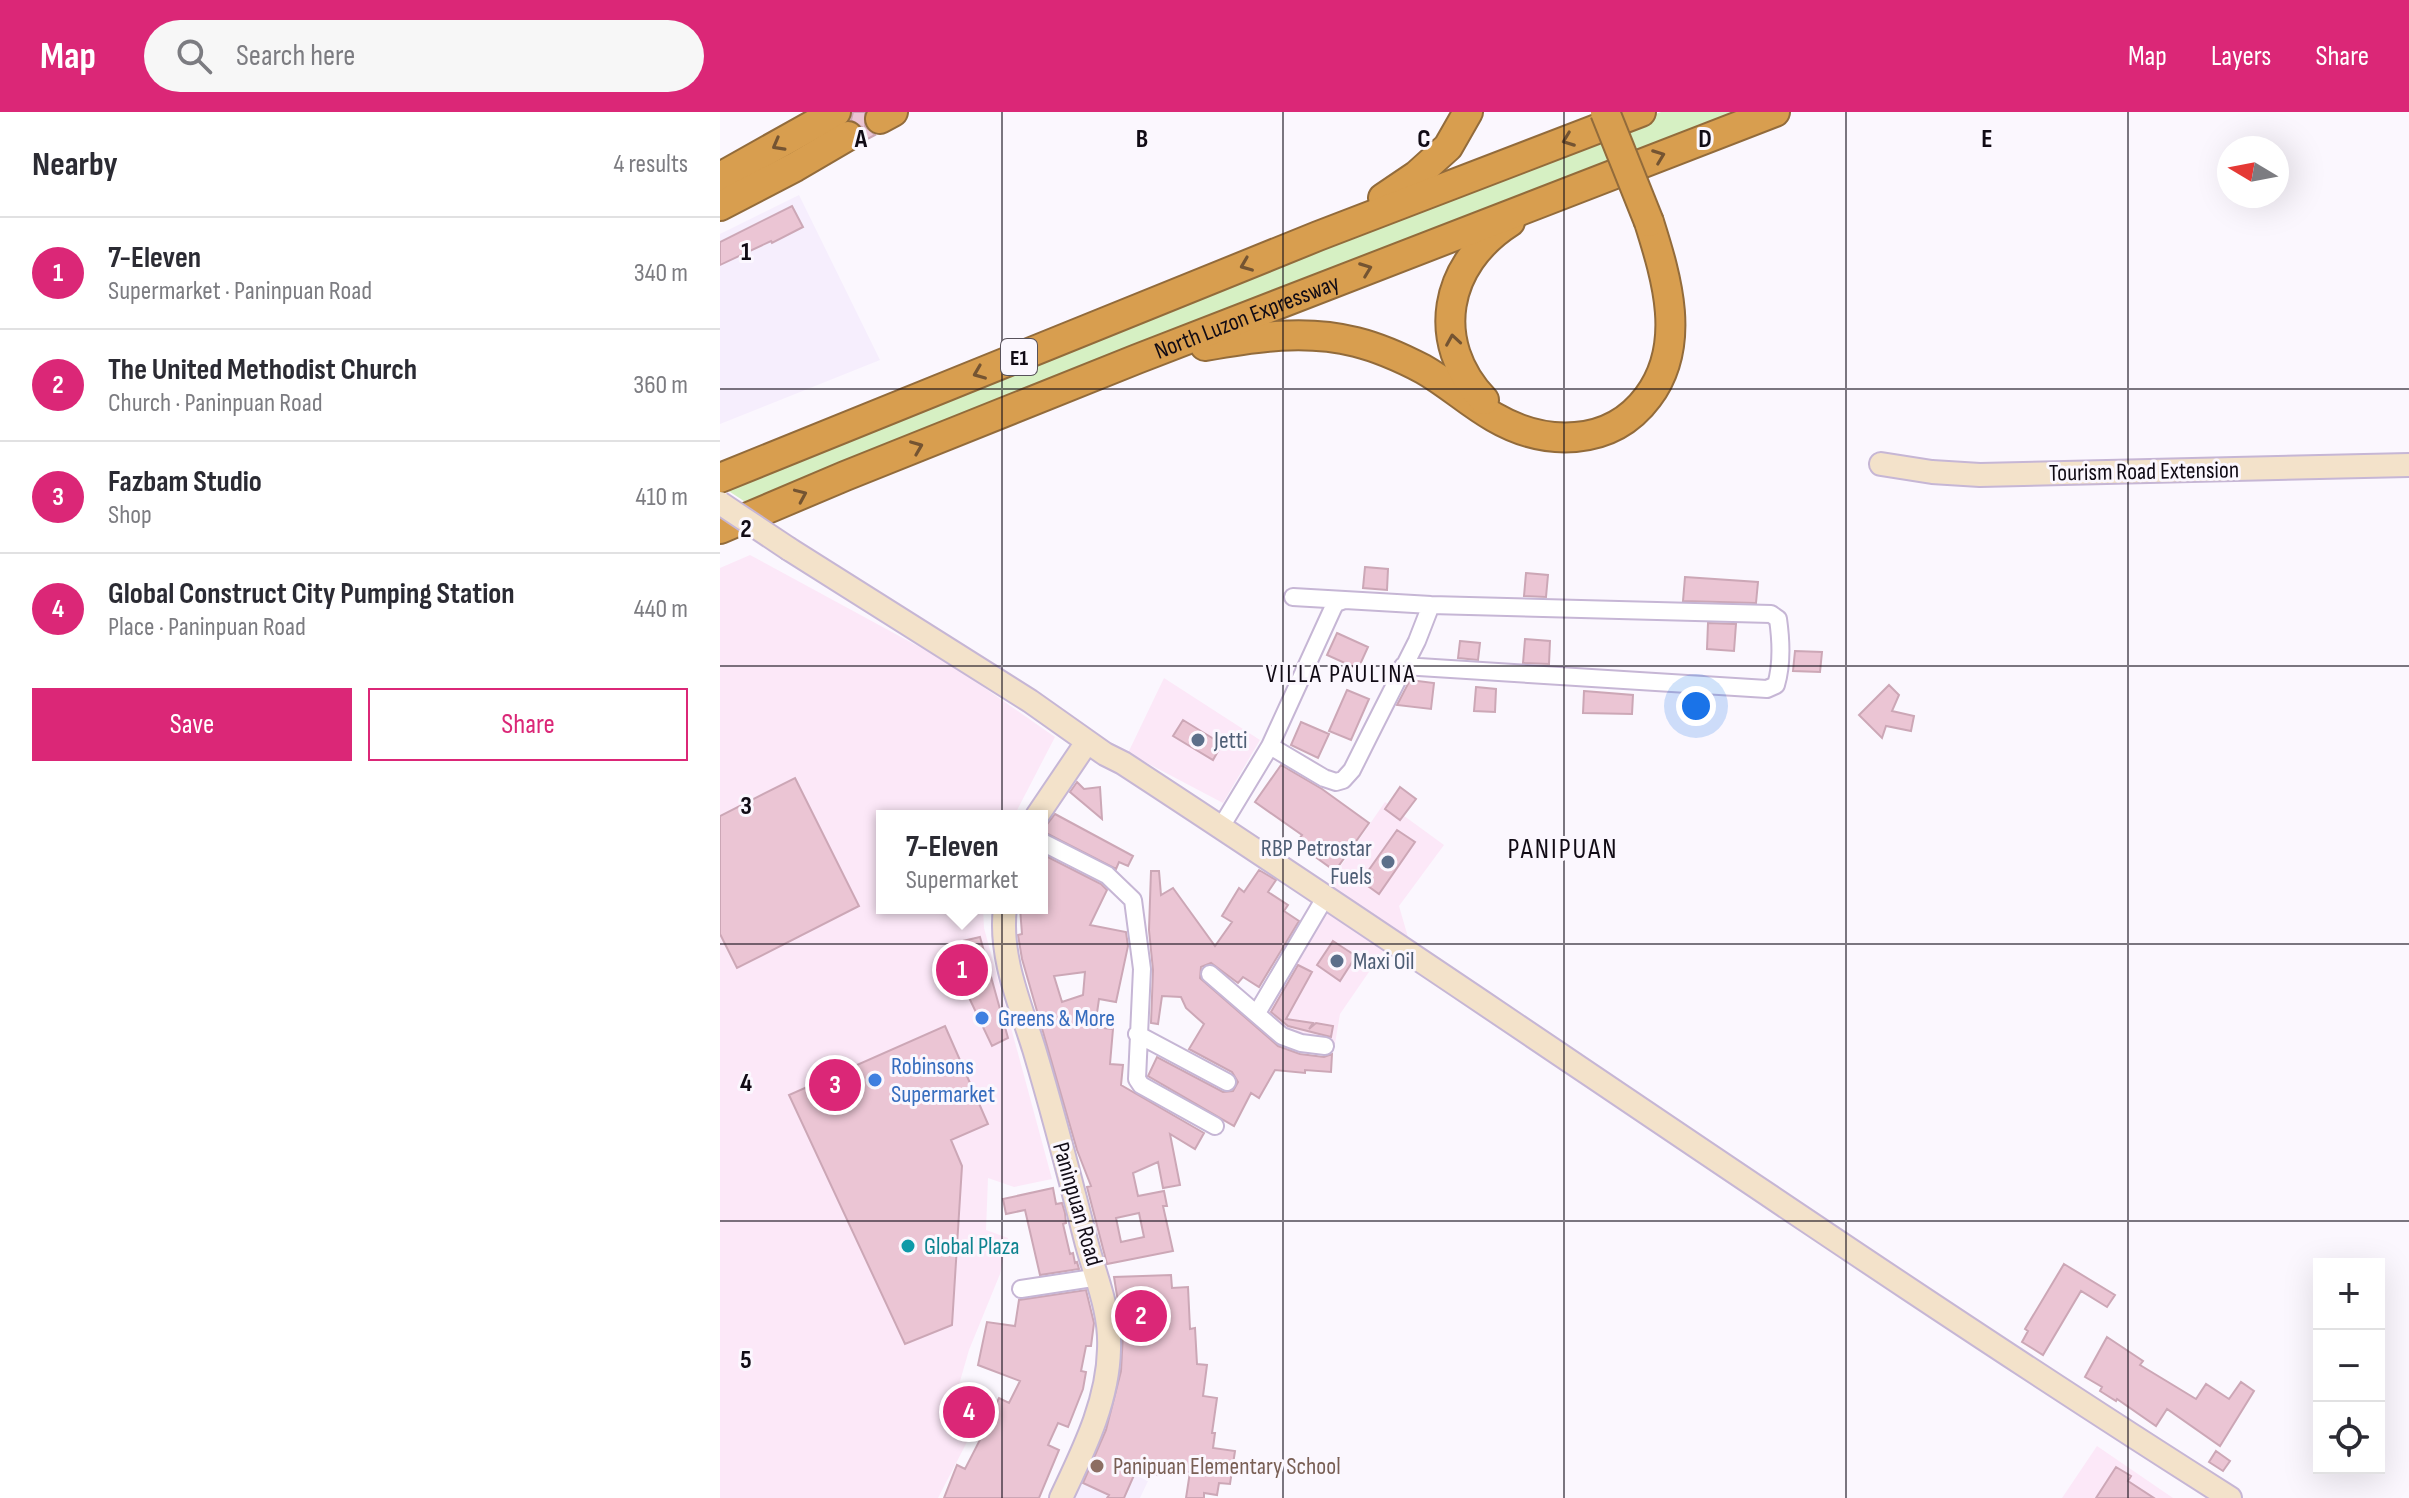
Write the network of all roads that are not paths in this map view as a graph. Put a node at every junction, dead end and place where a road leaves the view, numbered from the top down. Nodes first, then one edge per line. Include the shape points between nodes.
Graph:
1 (1468, 112) edge
2 (1605, 112) edge
3 (1641, 112) edge
4 (1775, 112) edge
5 (842, 124) edge
6 (720, 177) edge
7 (1586, 183) junction
8 (720, 206) edge
9 (1318, 236) junction
10 (1137, 359) junction
11 (1510, 425) junction
12 (1881, 464) dead end
13 (2409, 465) edge
14 (720, 478) edge
15 (720, 503) edge
16 (720, 529) edge
17 (1293, 597) dead end
18 (1342, 601) junction
19 (1431, 605) junction
20 (1403, 666) junction
21 (1087, 742) junction
22 (1270, 746) junction
23 (1041, 810) edge
24 (1221, 827) junction
25 (1048, 845) edge
26 (1326, 896) junction
27 (1004, 914) edge
28 (1210, 974) dead end
29 (1257, 1013) junction
30 (1137, 1034) junction
31 (1325, 1046) dead end
32 (1227, 1082) dead end
33 (1215, 1126) dead end
34 (1099, 1277) junction
35 (1021, 1289) dead end
36 (1061, 1498) edge
37 (2230, 1498) edge

1 - 9 highway via 1448,147 1417,175
2 - 11 highway, bridge via 1649,222 1668,292 1671,333 1661,376 1638,410 1589,436 1548,436
3 -> 9 highway, North Luzon Expressway / E1
7 -> 4 highway, North Luzon Expressway / E1
5 -> 6 highway
5 - 8 highway
10 -> 7 highway, North Luzon Expressway / E1
11 -> 7 highway via 1461,370 1451,328 1455,289 1471,257 1492,235
9 -> 14 highway, North Luzon Expressway / E1
10 - 11 highway via 1253,337 1333,337 1386,351 1425,370
16 -> 10 highway, North Luzon Expressway / E1
12 - 13 main road, Tourism Road Extension via 1980,475
15 - 21 main road, bridge
17 - 18 street
18 - 19 street
18 - 22 street via 1333,608
19 - 20 street
19 - 20 street via 1771,614 1778,619 1779,674 1776,685 1767,689
20 - 22 street via 1343,780 1324,778
21 - 23 main road
21 - 24 main road
22 - 24 street
24 - 26 main road
25 - 30 street via 1107,875 1133,900 1142,969
26 - 29 street
26 - 37 main road
27 - 34 main road, Paninpuan Road via 1008,962
28 - 29 street
29 - 31 street via 1292,1041
30 - 32 street
30 - 33 street via 1141,1085
34 - 35 street
34 - 36 main road, Paninpuan Road via 1110,1348 1104,1391

